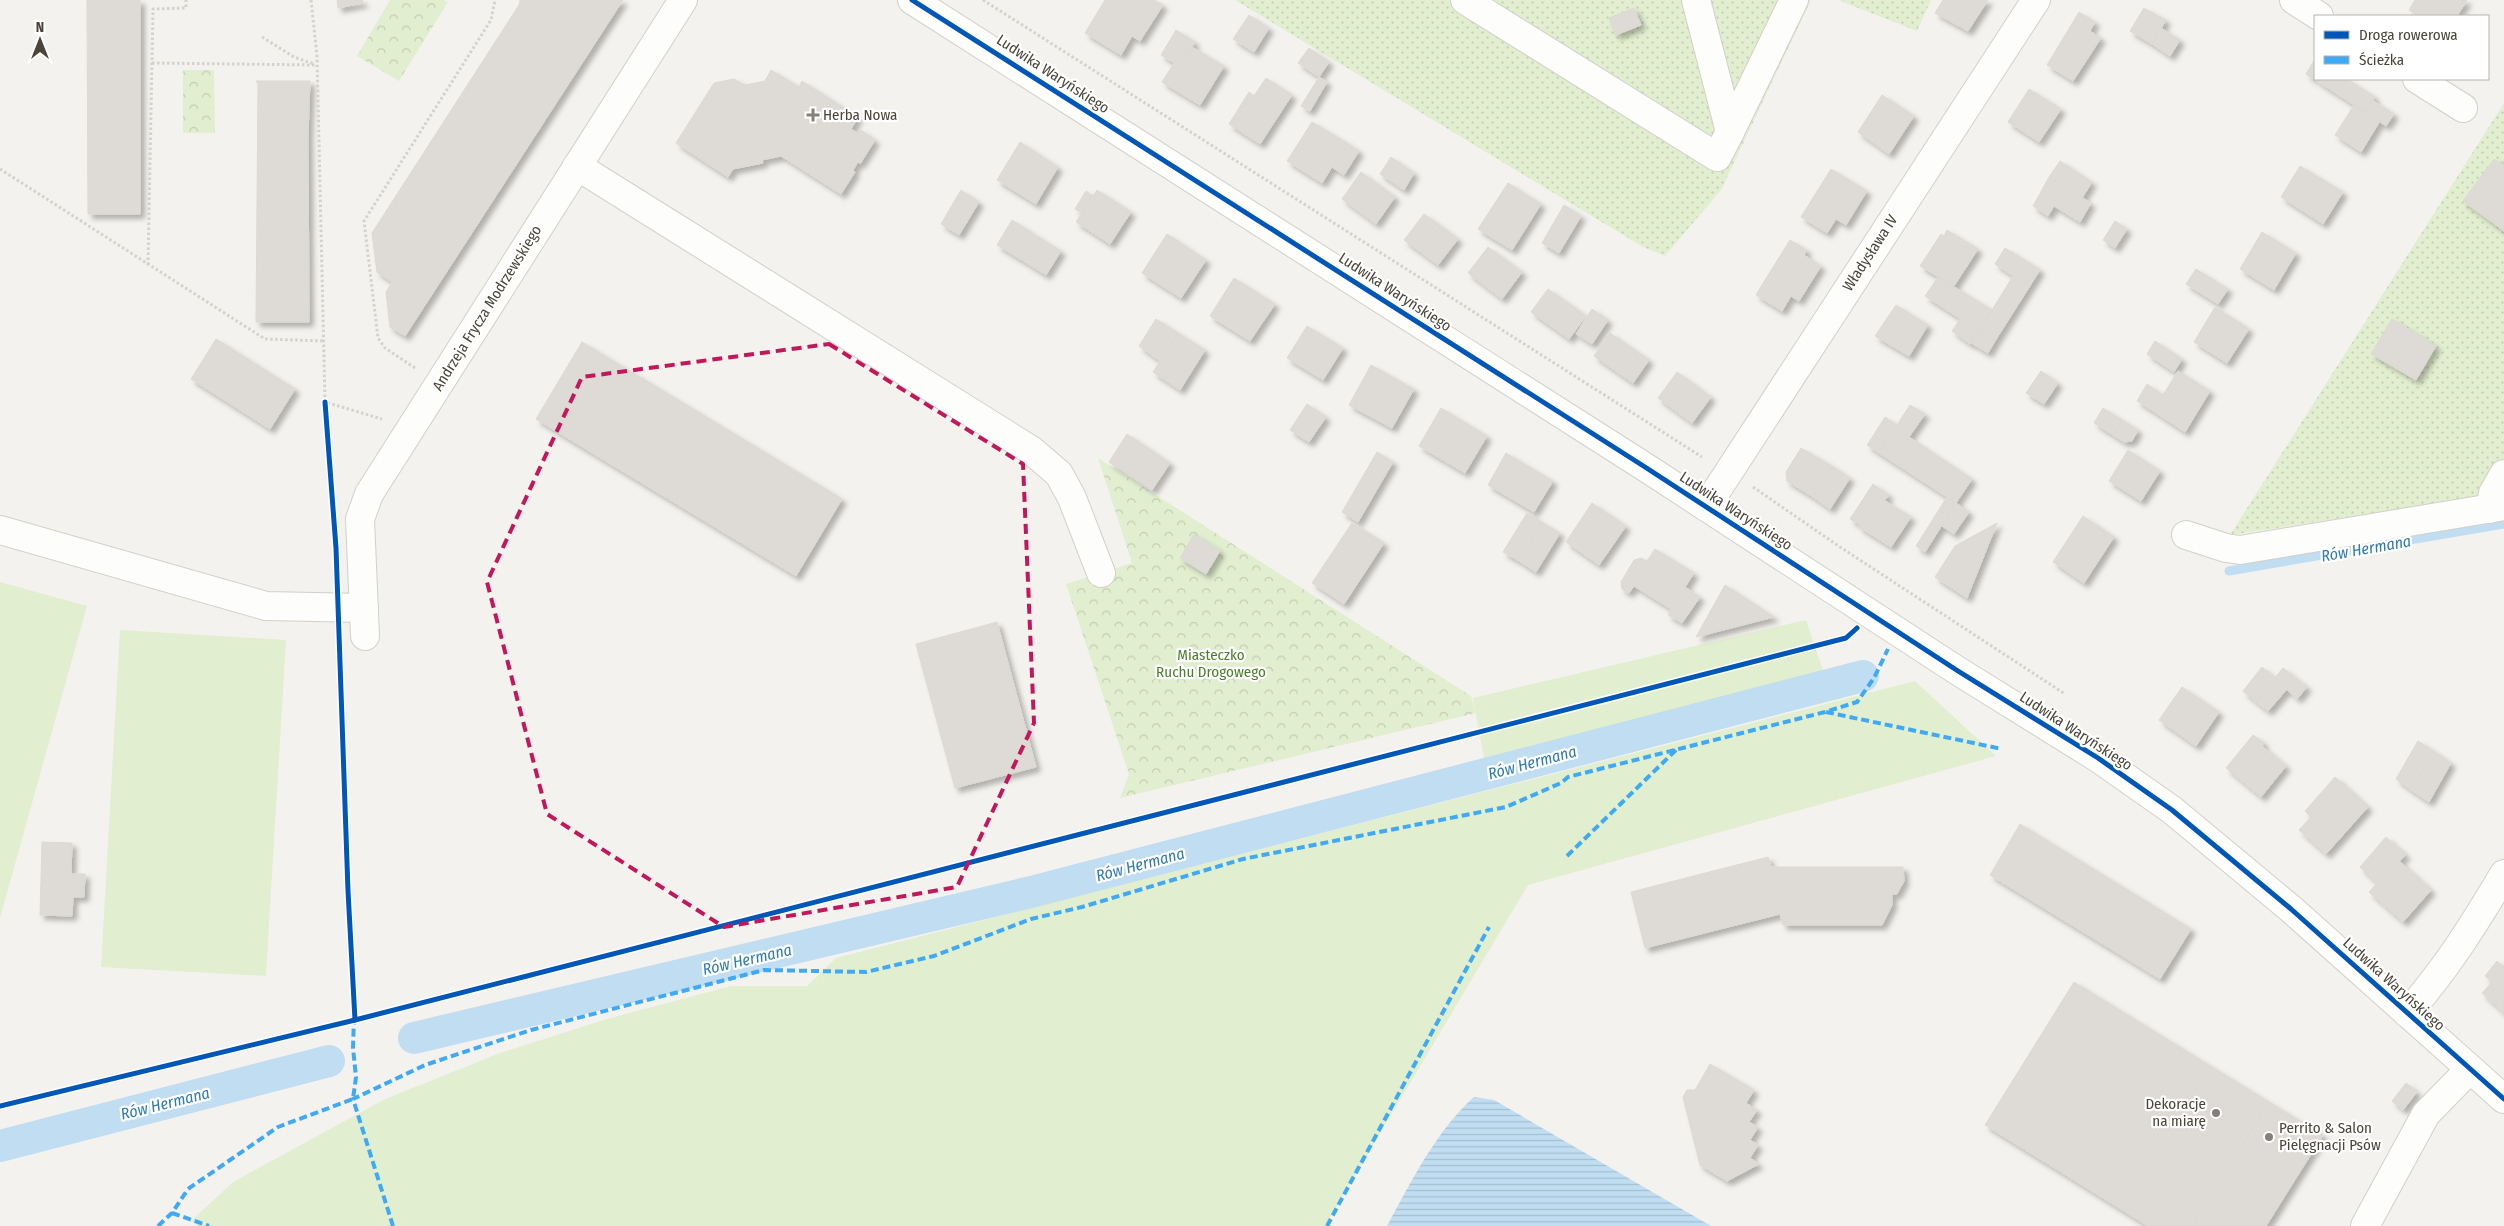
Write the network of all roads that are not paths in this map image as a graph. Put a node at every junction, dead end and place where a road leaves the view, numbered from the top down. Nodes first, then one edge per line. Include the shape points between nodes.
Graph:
1 (683, 0) edge
2 (912, 0) edge
3 (1464, 0) edge
4 (1696, 0) edge
5 (1794, 0) edge
6 (2036, 0) edge
7 (2294, 0) edge
8 (2317, 15) edge
9 (2419, 80) edge
10 (2463, 108) dead end
11 (1730, 132) junction
12 (577, 166) junction
13 (2504, 474) edge
14 (1706, 506) junction
15 (2497, 508) edge
16 (0, 530) edge
17 (2186, 535) dead end
18 (1101, 573) dead end
19 (364, 608) junction
20 (365, 636) dead end
21 (2504, 874) edge
22 (2407, 1013) junction
23 (2470, 1069) junction
24 (2504, 1099) edge
25 (2365, 1226) edge

1 - 12 street, Andrzeja Frycza Modrzewskiego
2 - 14 street, Ludwika Waryńskiego
3 - 11 street via 1718,157
4 - 11 street
5 - 11 street
6 - 14 street, Władysława IV
7 - 8 street
9 - 10 street
12 - 18 street via 1031,450 1059,474 1072,498
12 - 19 street, Andrzeja Frycza Modrzewskiego via 369,494 360,520
13 - 15 street via 2493,493
14 - 22 street, Ludwika Waryńskiego via 2098,758 2172,810 2291,908
15 - 17 street via 2240,550
16 - 19 street via 266,606
19 - 20 street, Andrzeja Frycza Modrzewskiego
21 - 22 street, Ludwika Waryńskiego via 2473,926
22 - 23 street, Ludwika Waryńskiego
23 - 24 street, Ludwika Waryńskiego
23 - 25 street via 2426,1114

